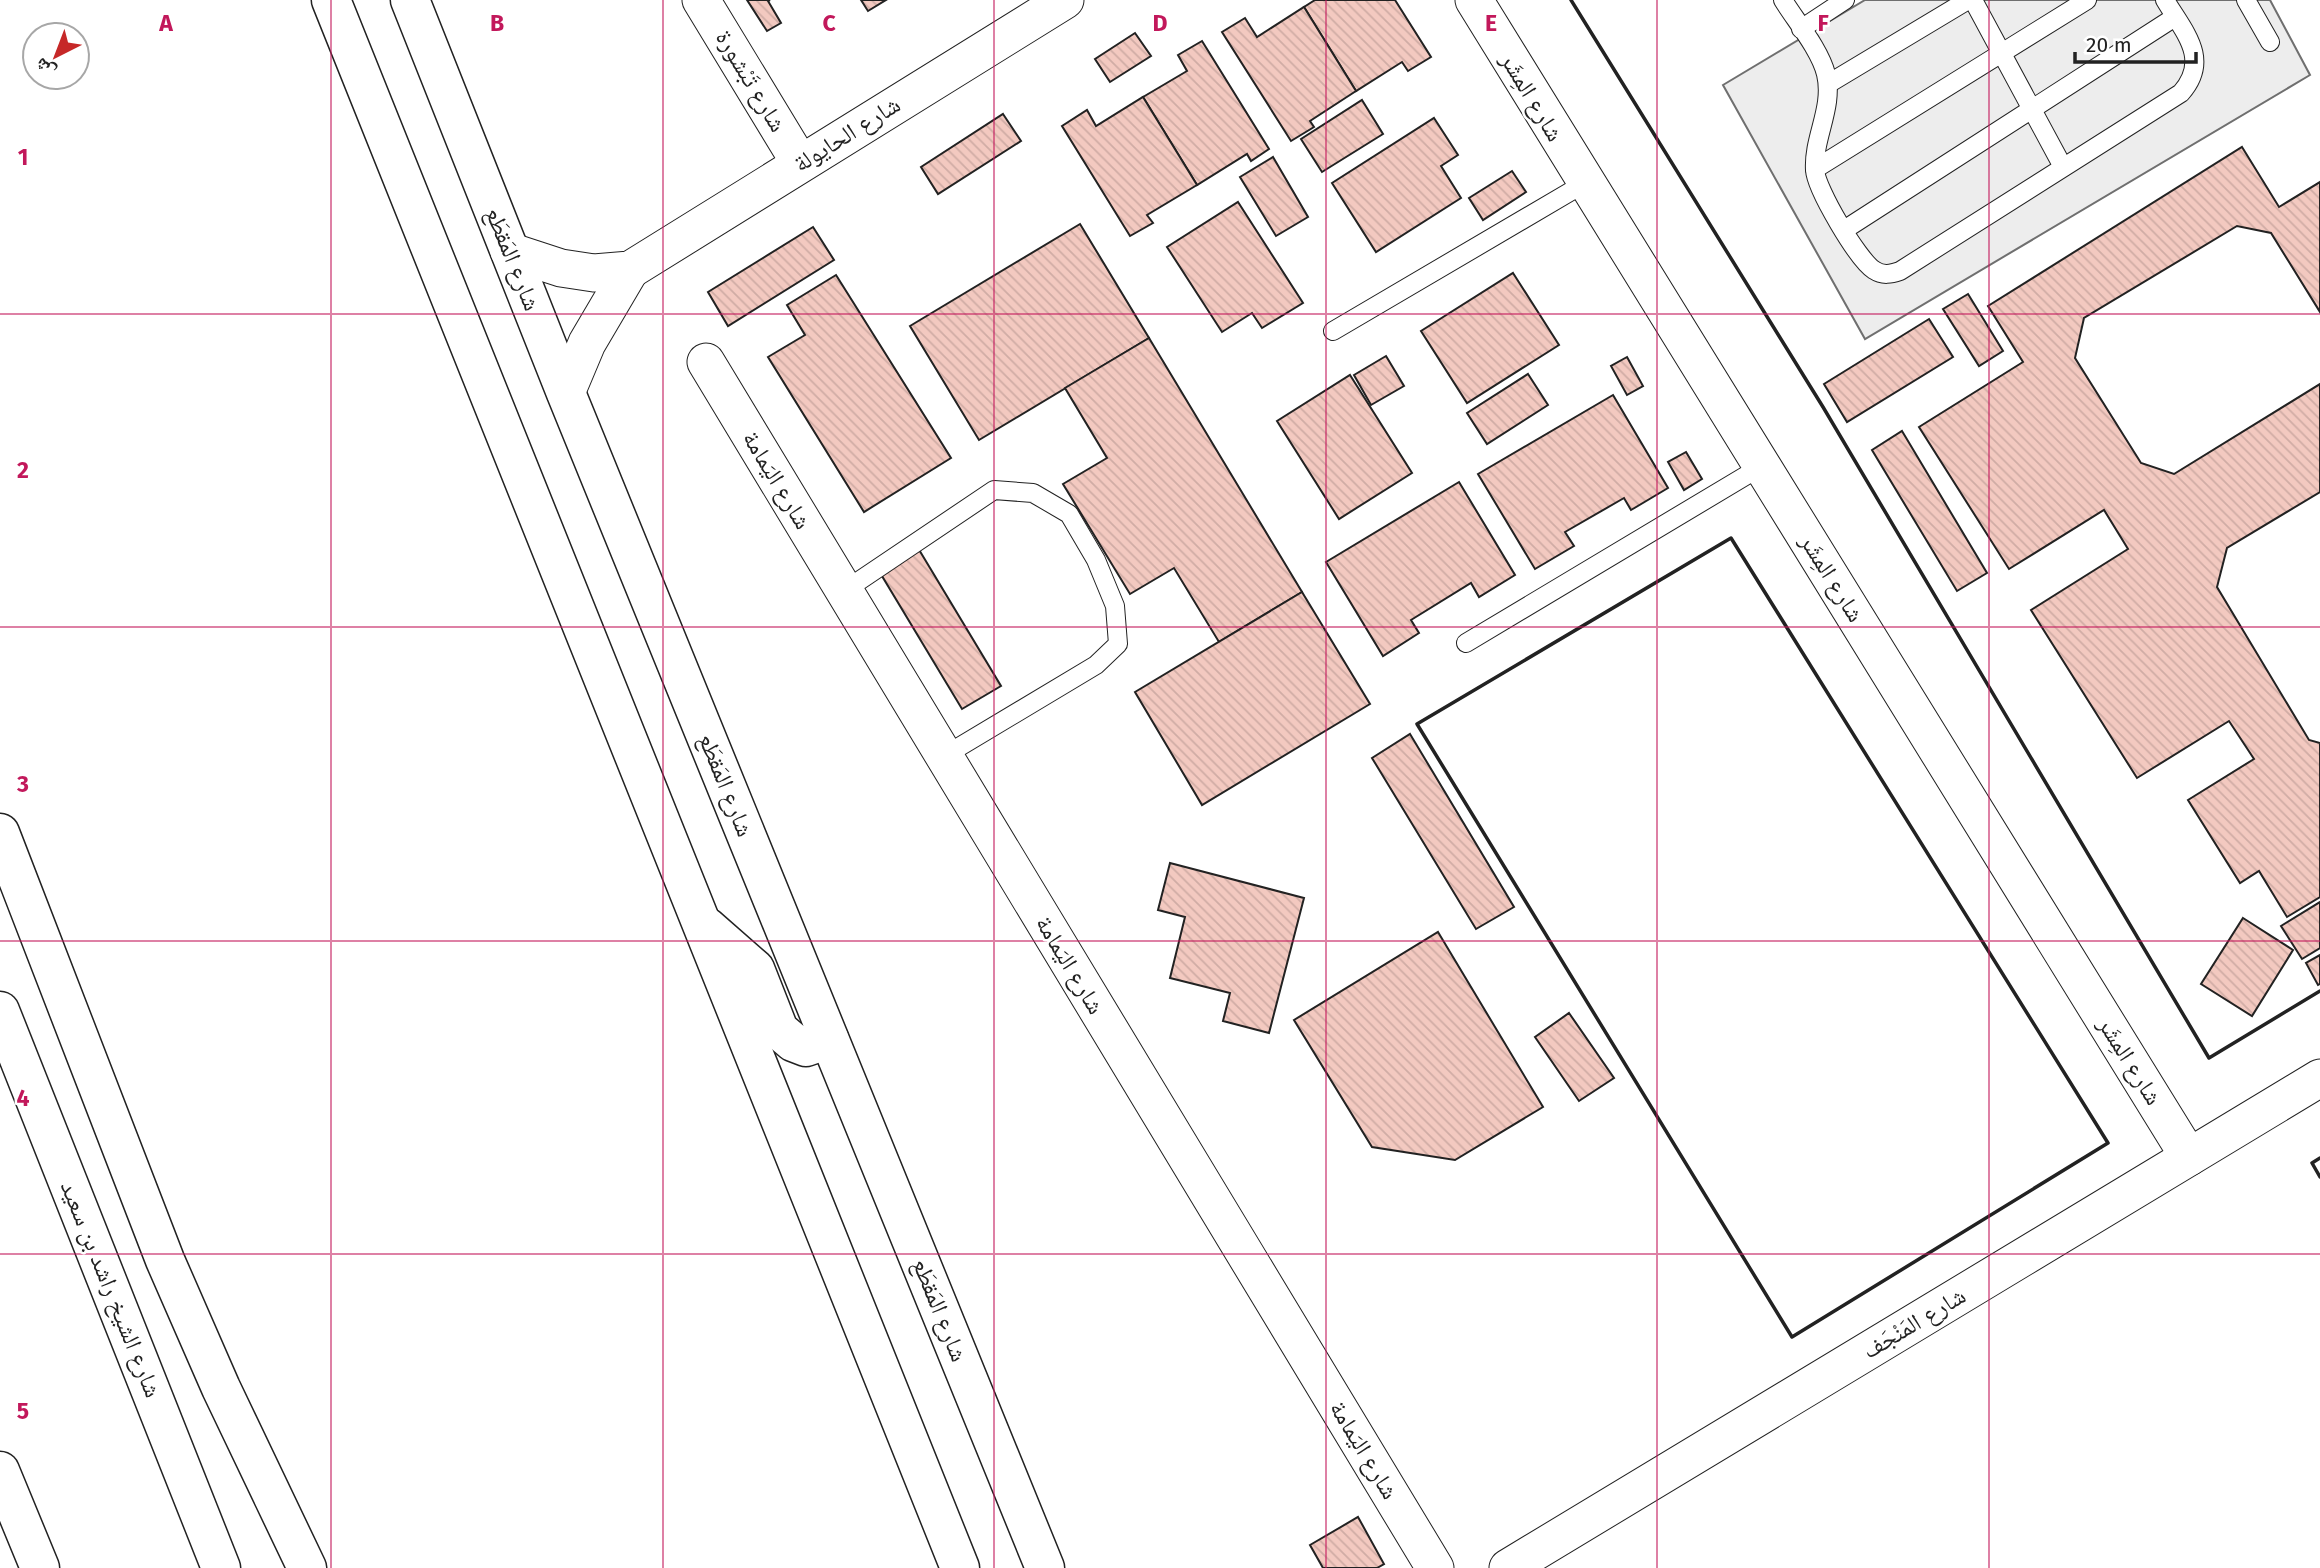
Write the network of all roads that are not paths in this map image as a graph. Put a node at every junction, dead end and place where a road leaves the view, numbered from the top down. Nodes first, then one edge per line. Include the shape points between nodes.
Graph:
1 (331, 0) edge
2 (391, 0) edge
3 (410, 0) edge
4 (701, 0) edge
5 (1065, 0) edge
6 (1474, 0) edge
7 (1783, 0) edge
8 (1845, 0) edge
9 (1970, 0) edge
10 (2087, 0) edge
11 (2165, 0) edge
12 (2246, 0) edge
13 (2175, 18) junction
14 (1801, 29) junction
15 (2270, 42) dead end
16 (2002, 54) junction
17 (1828, 84) junction
18 (2032, 110) junction
19 (474, 160) junction
20 (800, 163) junction
21 (2063, 167) junction
22 (1815, 169) junction
23 (1585, 183) junction
24 (1844, 230) junction
25 (509, 251) junction
26 (630, 270) junction
27 (1333, 331) dead end
28 (706, 362) dead end
29 (566, 393) junction
30 (1762, 466) junction
31 (845, 591) junction
32 (1466, 643) dead end
33 (944, 756) junction
34 (0, 833) edge
35 (700, 921) junction
36 (0, 1011) edge
37 (829, 1039) junction
38 (2320, 1078) edge
39 (2189, 1157) junction
40 (0, 1471) edge
41 (0, 1518) edge
42 (17, 1568) edge
43 (40, 1568) edge
44 (221, 1568) edge
45 (307, 1568) edge
46 (960, 1568) edge
47 (1045, 1568) edge
48 (1435, 1568) edge
49 (1508, 1568) edge

1 - 35 main road
2 - 19 main road via 407,39
3 - 19 main road, شارع المَقطَع
4 - 20 street, شارع تَبْشورة
5 - 20 street, شارع الحايولة
6 - 23 street, شارع المِشَر
7 - 14 lane
8 - 14 lane
9 - 16 lane
9 - 17 lane
10 - 16 lane
11 - 13 lane
12 - 15 lane
13 - 18 lane
13 - 21 lane via 2196,59 2190,83
14 - 17 lane
16 - 18 lane
16 - 22 lane
17 - 22 lane
18 - 21 lane
18 - 24 lane
19 - 25 main road, شارع المَقطَع
20 - 26 street, شارع الحايولة
21 - 24 lane via 1890,274 1872,270
22 - 24 lane via 1822,194
23 - 27 lane
23 - 30 street, شارع المِشَر
25 - 26 street, شارع الحايولة via 561,268 594,273
25 - 29 main road, شارع المَقطَع
26 - 29 street, شارع الحايولة via 587,342
28 - 31 street, شارع اليَمامة
29 - 37 main road, شارع المَقطَع
30 - 32 lane
30 - 39 street, شارع المِشَر
31 - 33 street, شارع اليَمامة
31 - 33 lane via 994,490 1033,493 1069,514 1096,560 1115,606 1118,644 1096,665
33 - 48 street, شارع اليَمامة
34 - 45 main road via 165,1260
35 - 37 main road via 755,970 779,1030 806,1047
35 - 46 main road
36 - 44 main road, شارع الشيخ راشد بن سعيد
37 - 47 main road, شارع المَقطَع
38 - 39 street, شارع المَنْجَف
39 - 49 street, شارع المَنْجَف
40 - 43 main road
41 - 42 main road

